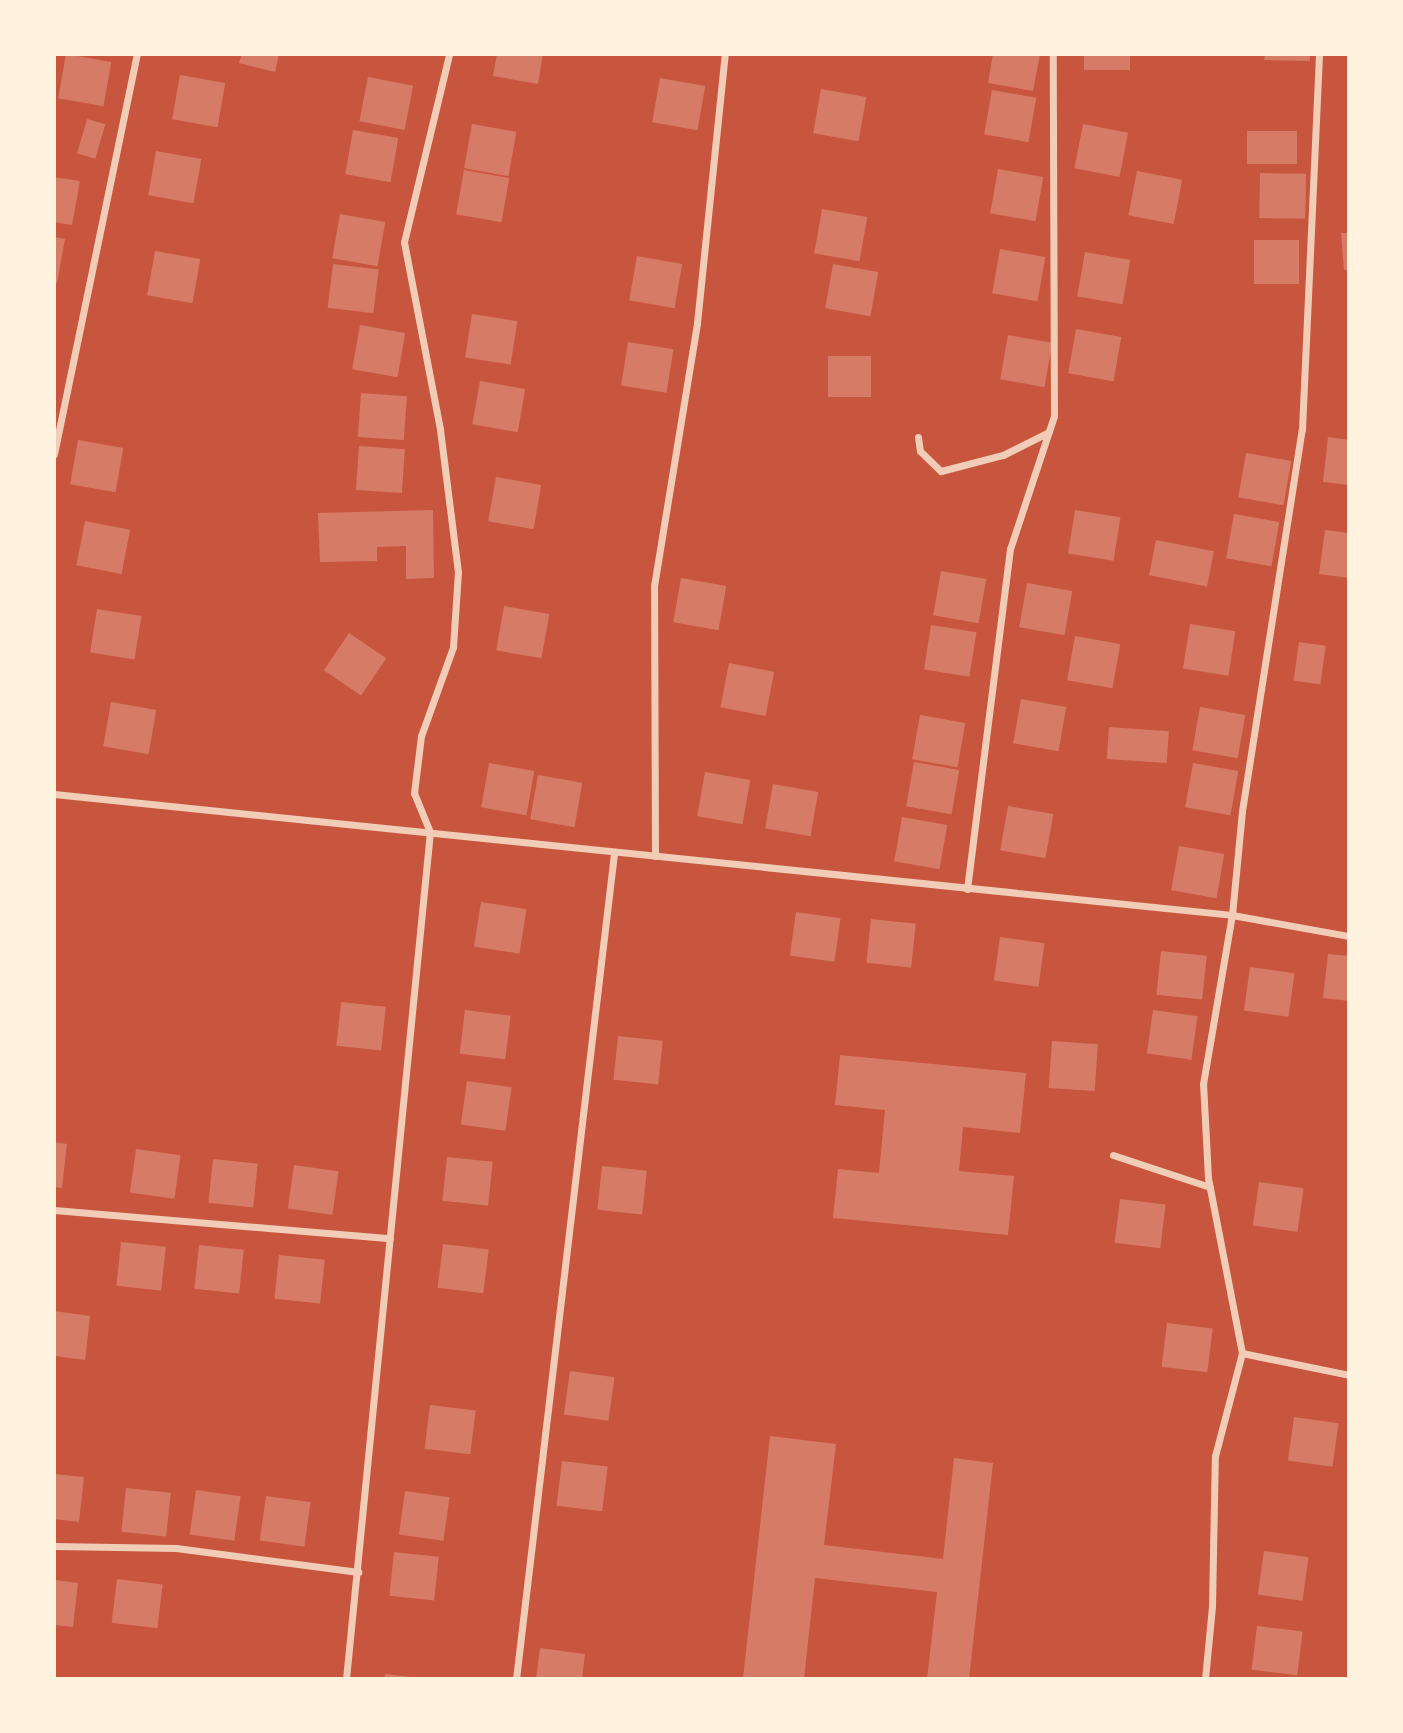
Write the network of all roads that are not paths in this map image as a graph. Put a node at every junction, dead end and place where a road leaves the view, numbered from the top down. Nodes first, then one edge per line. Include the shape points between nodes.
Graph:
1 (137, 54) edge
2 (449, 54) edge
3 (725, 54) edge
4 (1053, 54) edge
5 (1319, 54) edge
6 (1050, 432) junction
7 (918, 437) dead end
8 (54, 454) edge
9 (54, 794) edge
10 (430, 832) junction
11 (614, 854) junction
12 (655, 856) junction
13 (967, 889) junction
14 (1232, 915) junction
15 (1349, 936) edge
16 (1113, 1155) dead end
17 (1210, 1187) junction
18 (54, 1210) edge
19 (390, 1238) junction
20 (1242, 1353) junction
21 (1349, 1375) edge
22 (54, 1546) edge
23 (358, 1572) junction
24 (346, 1679) edge
25 (516, 1679) edge
26 (1205, 1679) edge

1 - 8 street
2 - 10 street via 404,242 440,429 458,572 453,647 421,736 414,793
3 - 12 street via 697,323 654,586
4 - 6 street via 1055,324
5 - 14 street via 1302,429 1242,811
6 - 7 street via 1003,456 941,471 920,451
6 - 13 street via 1010,549
9 - 10 street
10 - 11 street
10 - 19 street
11 - 12 street
11 - 25 street
12 - 13 street
13 - 14 street
14 - 15 street
14 - 17 street via 1203,1084
16 - 17 street
17 - 20 street
18 - 19 street
19 - 23 street
20 - 21 street
20 - 26 street via 1215,1455 1212,1606
22 - 23 street via 176,1548
23 - 24 street

